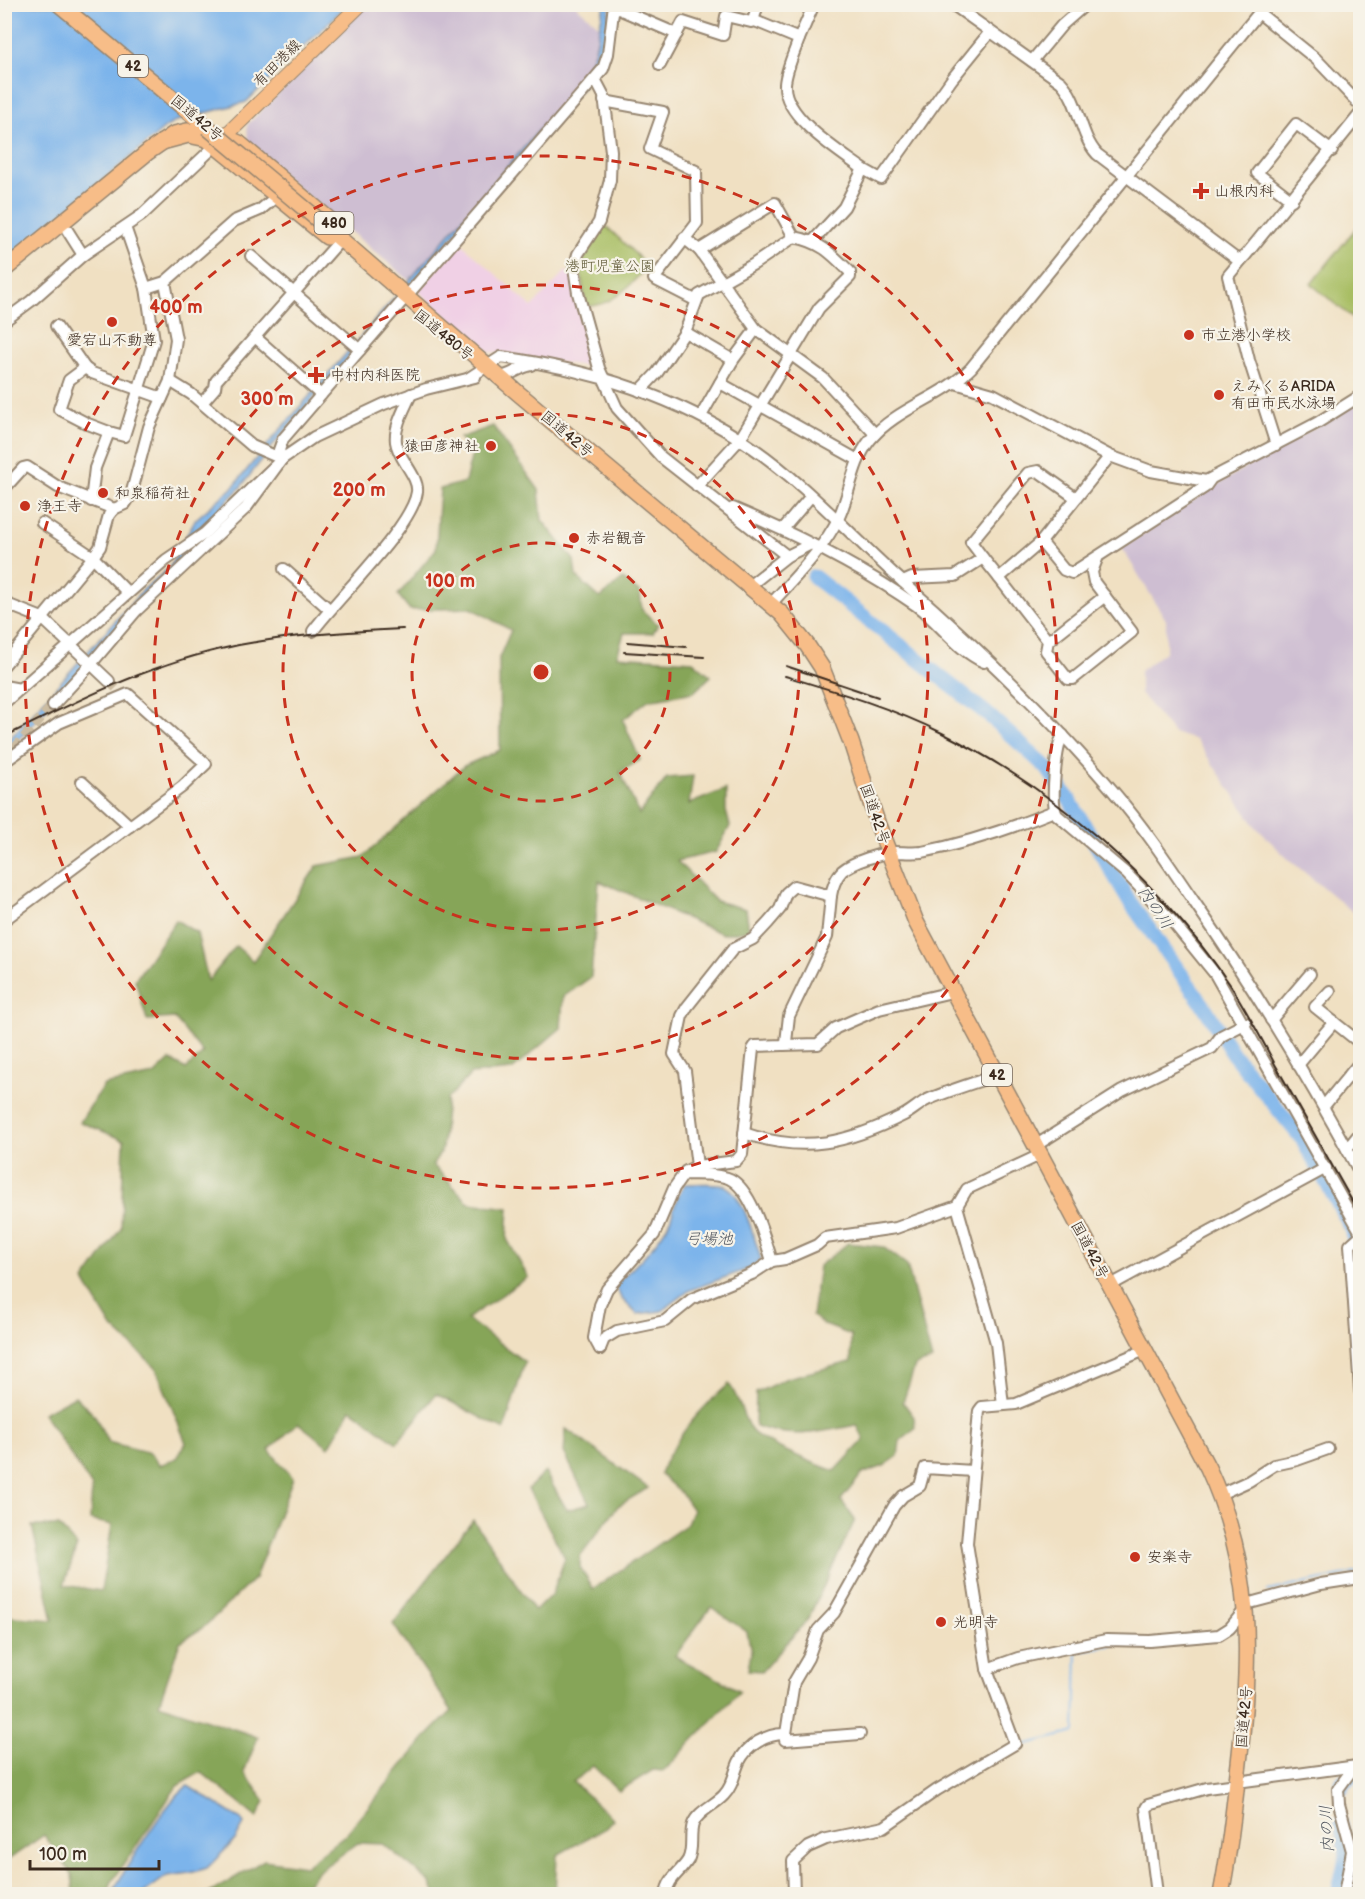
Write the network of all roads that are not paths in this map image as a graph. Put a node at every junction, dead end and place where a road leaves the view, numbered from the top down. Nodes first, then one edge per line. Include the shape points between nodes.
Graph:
1 (59, 4) edge
2 (361, 4) edge
3 (758, 4) edge
4 (814, 4) edge
5 (952, 4) edge
6 (1086, 4) edge
7 (614, 6) edge
8 (1262, 9) edge
9 (753, 21) junction
10 (990, 32) junction
11 (677, 34) junction
12 (799, 39) junction
13 (1032, 61) junction
14 (660, 65) dead end
15 (595, 79) junction
16 (604, 101) junction
17 (1360, 105) edge
18 (1360, 114) edge
19 (221, 141) junction
20 (1332, 151) junction
21 (863, 170) junction
22 (1127, 176) junction
23 (285, 182) junction
24 (276, 195) junction
25 (1292, 200) junction
26 (62, 222) junction
27 (125, 227) junction
28 (794, 237) junction
29 (684, 238) junction
30 (813, 241) junction
31 (336, 246) junction
32 (699, 250) junction
33 (83, 255) junction
34 (251, 256) dead end
35 (1242, 259) junction
36 (4, 270) edge
37 (165, 282) junction
38 (721, 283) junction
39 (146, 288) junction
40 (294, 292) junction
41 (407, 296) junction
42 (695, 300) junction
43 (4, 321) edge
44 (56, 326) dead end
45 (756, 329) junction
46 (685, 332) junction
47 (255, 337) junction
48 (360, 350) junction
49 (789, 354) junction
50 (733, 360) junction
51 (486, 364) junction
52 (538, 365) junction
53 (85, 368) junction
54 (501, 377) junction
55 (468, 378) junction
56 (604, 380) junction
57 (170, 381) junction
58 (720, 383) junction
59 (955, 383) junction
60 (139, 388) junction
61 (640, 391) junction
62 (411, 394) junction
63 (321, 395) junction
64 (1360, 396) edge
65 (162, 398) junction
66 (202, 403) junction
67 (760, 406) junction
68 (701, 416) junction
69 (109, 432) junction
70 (875, 434) junction
71 (740, 439) junction
72 (1276, 445) junction
73 (1110, 456) junction
74 (282, 459) junction
75 (858, 460) junction
76 (1210, 480) junction
77 (697, 486) junction
78 (4, 489) edge
79 (811, 496) junction
80 (1076, 498) junction
81 (91, 501) junction
82 (717, 501) junction
83 (114, 509) junction
84 (837, 521) junction
85 (42, 523) dead end
86 (783, 529) junction
87 (1041, 542) junction
88 (815, 545) junction
89 (787, 556) junction
90 (93, 557) junction
91 (983, 558) junction
92 (1097, 559) junction
93 (284, 569) dead end
94 (999, 578) junction
95 (903, 582) junction
96 (749, 586) junction
97 (128, 593) junction
98 (1105, 596) junction
99 (4, 603) edge
100 (771, 604) junction
101 (329, 609) junction
102 (42, 618) junction
103 (313, 631) dead end
104 (1048, 641) junction
105 (70, 645) junction
106 (91, 664) junction
107 (4, 665) edge
108 (995, 667) junction
109 (109, 681) tunnel mouth
110 (4, 686) edge
111 (20, 689) junction
112 (4, 703) edge
113 (53, 705) tunnel mouth
114 (1063, 735) junction
115 (14, 749) tunnel mouth
116 (4, 761) edge
117 (82, 782) dead end
118 (1054, 811) junction
119 (130, 826) junction
120 (889, 853) junction
121 (831, 896) junction
122 (4, 920) edge
123 (1310, 975) dead end
124 (1330, 991) dead end
125 (952, 992) junction
126 (1271, 1020) junction
127 (1334, 1022) junction
128 (1246, 1023) junction
129 (1360, 1043) edge
130 (783, 1045) junction
131 (1360, 1062) edge
132 (1298, 1065) junction
133 (1351, 1073) junction
134 (997, 1075) junction
135 (1360, 1081) edge
136 (1324, 1106) junction
137 (744, 1133) junction
138 (1360, 1133) edge
139 (1347, 1149) junction
140 (1038, 1150) junction
141 (697, 1166) junction
142 (1326, 1168) junction
143 (1360, 1173) edge
144 (683, 1174) junction
145 (957, 1206) junction
146 (1360, 1231) edge
147 (1360, 1236) edge
148 (772, 1261) junction
149 (1109, 1286) junction
150 (1145, 1350) junction
151 (1360, 1391) edge
152 (1003, 1405) junction
153 (1328, 1449) dead end
154 (973, 1471) junction
155 (1220, 1494) junction
156 (1360, 1578) edge
157 (1246, 1607) junction
158 (987, 1669) junction
159 (784, 1734) junction
160 (860, 1734) dead end
161 (1357, 1766) edge
162 (1237, 1783) junction
163 (666, 1894) edge
164 (794, 1894) edge
165 (1157, 1894) edge
166 (1221, 1894) edge
167 (1344, 1894) edge

1 - 41 highway, 国道42号 / 42, bridge
2 - 19 main road, 有田港線
3 - 9 street
4 - 12 street
5 - 10 street
6 - 13 street
7 - 11 street
7 - 15 street via 608,58
8 - 17 street
8 - 22 street
9 - 11 street via 726,16 723,35 683,22
9 - 12 street
10 - 13 street
10 - 21 street via 951,79 881,179
11 - 14 street
12 - 21 street via 785,82 790,104 808,126
13 - 22 street via 1066,88 1092,149
15 - 16 street
15 - 41 street
16 - 29 street via 663,112 650,149 696,171 697,223
16 - 56 street via 611,151 609,180 599,222 578,254 574,268
18 - 20 street
19 - 23 highway, 国道480号 / 480 via 244,147
19 - 24 highway, 国道480号 / 480
19 - 26 highway, 国道480号 / 480 via 210,132 174,134
19 - 27 street
20 - 25 street
20 - 25 street via 1296,124 1257,173
21 - 30 street via 844,207
22 - 35 street via 1235,258
22 - 59 street
23 - 24 street
23 - 41 highway, 国道480号 / 480
24 - 31 highway, 国道480号 / 480
24 - 37 street via 260,210 234,221
25 - 35 street
26 - 33 street
26 - 36 highway, 国道480号 / 480
27 - 33 street
27 - 39 street
28 - 30 street
28 - 32 street via 775,202
28 - 38 street
29 - 32 street
29 - 42 street via 654,279
30 - 49 street via 836,258 850,277 819,308
31 - 40 street
31 - 41 highway, 国道480号 / 480
32 - 38 street
33 - 43 street
34 - 40 street
35 - 72 street via 1228,276
37 - 39 street
37 - 57 street via 176,339
38 - 42 street
38 - 45 street
39 - 60 street via 154,340
40 - 47 street
40 - 48 street
41 - 48 street
41 - 51 highway, 国道42号 / 42
42 - 46 street
44 - 53 street
45 - 49 street
45 - 50 street
46 - 50 street
46 - 61 street
47 - 63 street
47 - 66 street
48 - 63 street
49 - 67 street
49 - 70 street via 823,378
50 - 58 street
51 - 52 street via 501,357
51 - 54 highway, 国道42号 / 42
51 - 55 street
52 - 54 street via 521,367
52 - 56 street
53 - 60 street
53 - 69 street via 69,380 59,409
54 - 55 street
54 - 96 highway, 国道42号 / 42
55 - 62 street
56 - 61 street
56 - 77 street via 614,404 628,422 671,467
57 - 65 street
57 - 66 street
58 - 67 street
58 - 68 street
59 - 70 street
59 - 73 street via 993,394
60 - 65 street
60 - 69 street via 124,436
61 - 68 street
62 - 74 street via 350,419
62 - 101 street via 396,441 416,482 416,495 401,526
63 - 74 street via 283,439 279,450
64 - 72 street
65 - 83 street via 149,427 131,495 123,506
66 - 74 street via 252,446
67 - 71 street
67 - 75 street
68 - 71 street
69 - 81 street via 95,468
70 - 75 street
71 - 77 street
71 - 79 street
72 - 76 street
73 - 76 street via 1151,471
73 - 80 street
74 - 97 street via 204,534
74 - 106 street via 246,508 136,611
75 - 84 street
76 - 92 street
77 - 82 street
78 - 81 street via 27,467 58,487
79 - 84 street
79 - 86 street
80 - 87 street
80 - 91 street via 1038,471 1028,473 971,542
81 - 83 street
82 - 86 street
82 - 89 street
83 - 90 street
84 - 88 street
84 - 95 street
85 - 90 street
86 - 88 street
87 - 92 street via 1069,573
87 - 94 street
88 - 89 street
88 - 100 street
88 - 108 street via 914,604 971,656
89 - 96 street
90 - 97 street
90 - 102 street
91 - 94 street
91 - 95 street via 955,576
92 - 98 street via 1092,577
93 - 101 street
94 - 104 street
95 - 108 street
96 - 100 highway, 国道42号 / 42
97 - 105 street
98 - 104 street
98 - 104 street via 1132,632 1073,679 1068,679 1046,651
99 - 102 street
100 - 120 highway, 国道42号 / 42 via 793,626 822,668
101 - 103 street
102 - 105 street
102 - 107 street
105 - 106 street
105 - 111 street
106 - 109 street
106 - 113 street
108 - 114 street
110 - 111 street
111 - 112 street
114 - 118 street via 1057,745
114 - 126 street via 1159,850
115 - 116 street
116 - 119 street via 60,723 122,693 128,694 206,764 182,788
117 - 119 street
118 - 120 street via 1016,826 920,852
118 - 128 street via 1127,874 1172,921 1215,974
119 - 122 street
120 - 121 street via 841,872
120 - 125 highway, 国道42号 / 42 via 916,922
121 - 130 street via 827,937 789,1016
121 - 141 street via 794,886 780,909 753,939 733,949 684,1011 674,1054 686,1071
123 - 126 street
124 - 127 street via 1315,1007
125 - 130 street via 879,1009 836,1028 818,1044
125 - 134 highway, 国道42号 / 42
126 - 132 street
127 - 129 street
127 - 132 street
128 - 140 street via 1221,1036 1212,1048 1130,1086
128 - 142 street
130 - 137 street via 753,1048
131 - 133 street
132 - 136 street
133 - 135 street
133 - 136 street
134 - 137 street via 927,1100 902,1116 836,1143 796,1143
134 - 140 highway, 国道42号 / 42
136 - 139 street
137 - 141 street via 742,1154 736,1161
138 - 139 street
139 - 143 street
140 - 145 street via 967,1189
140 - 149 highway, 国道42号 / 42
141 - 144 street
142 - 146 street
142 - 149 street
144 - 148 street via 726,1178 740,1187
144 - 148 street via 654,1236 607,1289 594,1338 600,1349 604,1339 617,1331 669,1319 692,1299 752,1274
145 - 148 street via 896,1228 825,1238 785,1259
145 - 152 street via 996,1343
147 - 151 street via 1350,1245
149 - 150 highway, 国道42号 / 42
150 - 152 street via 1046,1393
150 - 155 highway, 国道42号 / 42
152 - 154 street via 982,1407 979,1411
153 - 155 street via 1274,1465
154 - 158 street via 967,1543
154 - 159 street via 925,1468 920,1486 898,1500 834,1613 816,1633 794,1682
155 - 157 highway, 国道42号 / 42 via 1236,1545
156 - 157 street via 1321,1584
157 - 158 street via 1230,1628 1219,1635 1106,1640 1018,1658
157 - 162 highway, 国道42号 / 42 via 1247,1693
158 - 164 street via 1015,1744 937,1790 885,1827 826,1839 808,1847 793,1861
159 - 160 street via 785,1740
159 - 163 street via 763,1738 746,1751 725,1795 696,1818 692,1851 670,1880
161 - 162 street
161 - 167 street via 1338,1789 1352,1851
162 - 165 street via 1148,1805
162 - 166 highway, 国道42号 / 42

